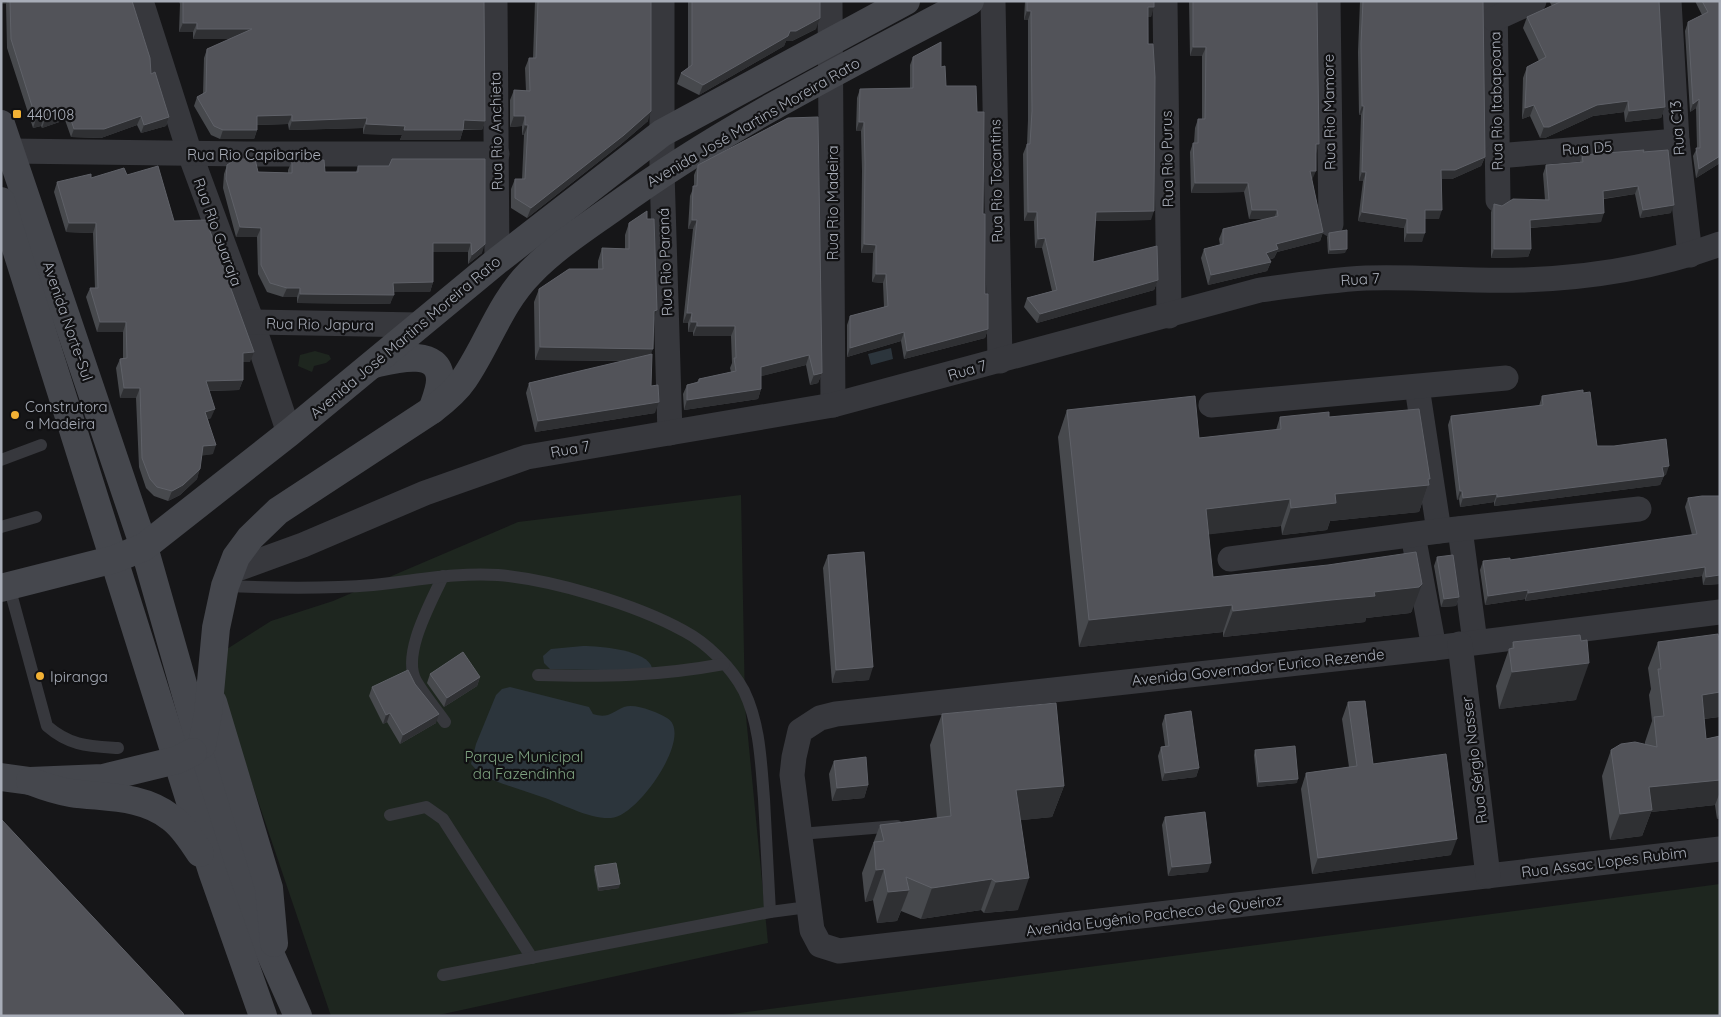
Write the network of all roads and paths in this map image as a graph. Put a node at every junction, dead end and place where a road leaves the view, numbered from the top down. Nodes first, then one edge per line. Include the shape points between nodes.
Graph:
1 (141, 1) edge
2 (495, 1) edge
3 (662, 1) edge
4 (830, 1) edge
5 (906, 1) edge
6 (970, 1) edge
7 (993, 1) edge
8 (1165, 1) edge
9 (1328, 1) edge
10 (1534, 1) edge
11 (1669, 1) edge
12 (1494, 10) edge
13 (831, 43) junction
14 (830, 75) junction
15 (1, 124) edge
16 (662, 133) junction
17 (1677, 142) junction
18 (10, 151) junction
19 (190, 154) junction
20 (497, 154) junction
21 (1497, 156) junction
22 (662, 172) junction
23 (1498, 200) dead end
24 (1, 201) edge
25 (1331, 224) dead end
26 (1720, 244) edge
27 (1690, 255) junction
28 (497, 261) junction
29 (1170, 316) junction
30 (252, 322) junction
31 (418, 325) junction
32 (1000, 360) junction
33 (373, 364) junction
34 (1506, 378) dead end
35 (1417, 387) junction
36 (833, 405) junction
37 (1211, 405) dead end
38 (432, 410) junction
39 (289, 433) junction
40 (670, 433) junction
41 (41, 445) dead end
42 (1, 460) edge
43 (1639, 510) dead end
44 (36, 517) dead end
45 (1, 527) edge
46 (1449, 530) junction
47 (1413, 535) junction
48 (144, 547) junction
49 (115, 559) junction
50 (1230, 559) dead end
51 (443, 576) junction
52 (227, 579) junction
53 (5, 587) edge
54 (1720, 612) edge
55 (1467, 643) junction
56 (1434, 648) junction
57 (724, 664) junction
58 (538, 675) dead end
59 (209, 689) junction
60 (445, 722) dead end
61 (202, 745) junction
62 (118, 748) dead end
63 (177, 760) junction
64 (1, 777) edge
65 (30, 781) junction
66 (390, 815) dead end
67 (912, 824) edge
68 (800, 834) junction
69 (1720, 849) edge
70 (212, 871) junction
71 (1488, 876) junction
72 (808, 907) junction
73 (770, 912) junction
74 (532, 958) junction
75 (276, 964) junction
76 (443, 975) dead end
77 (263, 1016) edge
78 (298, 1016) edge

1 - 19 street, Rua Rio Guaraja
2 - 20 street, Rua Rio Anchieta
3 - 16 street, Rua Rio Paraná
4 - 13 street, Rua Rio Madeira
5 - 13 main road, Avenida José Martins Moreira Rato
6 - 14 main road, Avenida José Martins Moreira Rato
7 - 32 street, Rua Rio Tocantins
8 - 29 street, Rua Rio Purus
9 - 25 street, Rua Rio Mamore
10 - 12 street
11 - 17 street, Rua C13
12 - 21 street, Rua Rio Itabapoana
13 - 14 street, Rua Rio Madeira
13 - 16 main road, Avenida José Martins Moreira Rato
14 - 22 main road, Avenida José Martins Moreira Rato
14 - 36 street, Rua Rio Madeira
15 - 18 main road, Avenida Norte-Sul
16 - 22 street, Rua Rio Paraná
16 - 28 main road, Avenida José Martins Moreira Rato
17 - 21 street, Rua D5
17 - 27 street, Rua C13
18 - 19 street, Rua Rio Capibaribe
18 - 48 main road, Avenida Norte-Sul
19 - 20 street, Rua Rio Capibaribe
19 - 30 street, Rua Rio Guaraja
20 - 28 street, Rua Rio Anchieta
21 - 23 street, Rua Rio Itabapoana
22 - 38 main road, Avenida José Martins Moreira Rato via 530,272 504,307 463,380
22 - 40 street, Rua Rio Paraná
24 - 49 main road, Avenida Norte-Sul
26 - 27 street, Rua 7
27 - 29 street, Rua 7 via 1576,277 1520,280 1366,278 1315,282 1260,290
28 - 31 main road, Avenida José Martins Moreira Rato
29 - 32 street, Rua 7
30 - 31 street, Rua Rio Japura
30 - 39 street, Rua Rio Guaraja
31 - 33 main road, Avenida José Martins Moreira Rato
32 - 36 street, Rua 7
33 - 38 main road via 405,358 425,359 432,363 439,372 440,380
33 - 39 main road, Avenida José Martins Moreira Rato
34 - 35 street
35 - 37 street
35 - 46 street, Rua Sérgio Nasser
36 - 40 street, Rua 7
38 - 52 main road, Avenida José Martins Moreira Rato via 278,511 250,538
39 - 48 main road, Avenida José Martins Moreira Rato
40 - 52 street, Rua 7 via 575,448 492,468 425,493
41 - 42 lane
43 - 46 street
44 - 45 lane
46 - 47 street
46 - 55 street, Rua Sérgio Nasser
47 - 50 street
47 - 56 street
48 - 49 main road, Avenida José Martins Moreira Rato
48 - 61 main road, Avenida Norte-Sul
49 - 53 main road, Avenida José Martins Moreira Rato
49 - 63 main road, Avenida Norte-Sul
51 - 52 lane via 346,587
51 - 57 lane via 497,575 550,583 613,602 686,631
51 - 60 lane via 415,643 413,662 416,680
52 - 59 main road, Avenida José Martins Moreira Rato via 216,628
53 - 62 lane via 47,726 61,738 85,746
54 - 55 street, Avenida Governador Eurico Rezende
55 - 56 street, Avenida Governador Eurico Rezende
55 - 71 street, Rua Sérgio Nasser
56 - 68 street, Avenida Governador Eurico Rezende via 820,718 800,731 796,743 792,774
57 - 58 lane via 636,676
57 - 73 lane via 744,691 759,748
59 - 61 main road, Avenida José Martins Moreira Rato
59 - 75 main road via 269,888
61 - 63 main road
61 - 75 main road, Avenida Norte-Sul via 241,888
63 - 65 main road via 103,778
63 - 70 main road, Avenida Norte-Sul
64 - 65 main road
65 - 70 main road via 59,791 123,797 154,807 181,827
66 - 74 lane via 426,807 443,819
67 - 68 lane
68 - 72 street
69 - 71 street, Rua Assac Lopes Rubim
70 - 77 main road
71 - 72 street, Avenida Eugênio Pacheco de Queiroz via 850,951 820,945 812,930
72 - 73 lane
73 - 74 lane
74 - 76 lane
75 - 78 main road, Avenida Norte-Sul

